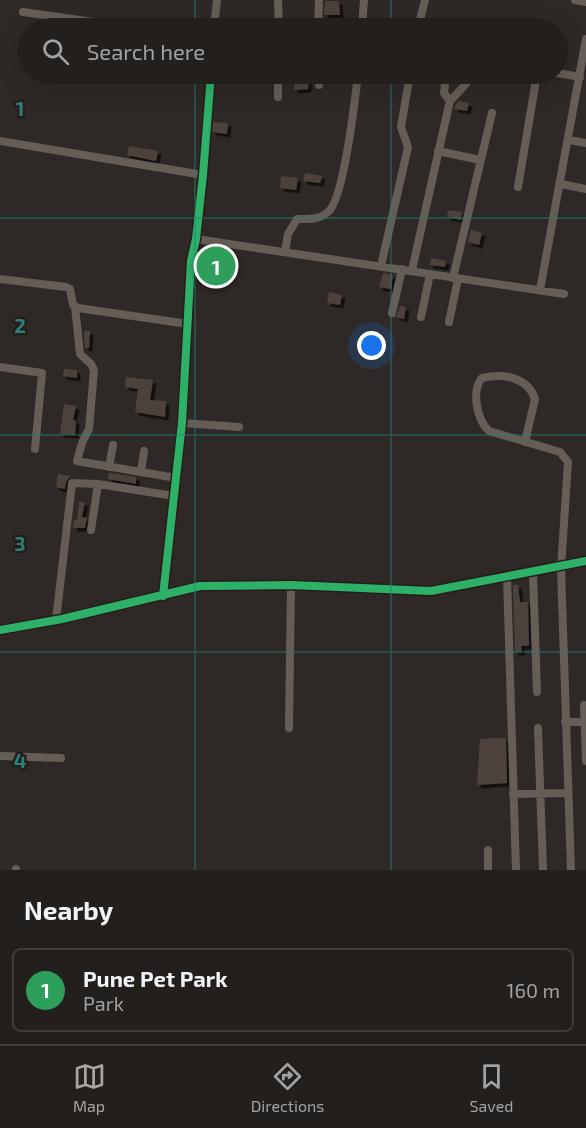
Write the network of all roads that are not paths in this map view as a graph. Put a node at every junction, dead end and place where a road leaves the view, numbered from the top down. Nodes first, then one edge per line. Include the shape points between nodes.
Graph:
1 (217, 0) edge
2 (278, 0) edge
3 (319, 0) edge
4 (364, 0) edge
5 (424, 0) edge
6 (575, 0) edge
7 (586, 2) edge
8 (23, 12) dead end
9 (65, 18) edge
10 (215, 18) edge
11 (279, 18) edge
12 (318, 18) edge
13 (363, 18) edge
14 (420, 18) edge
15 (586, 39) edge
16 (585, 57) edge
17 (568, 75) edge
18 (580, 77) junction
19 (210, 84) edge
20 (278, 84) edge
21 (356, 84) edge
22 (408, 84) edge
23 (445, 84) edge
24 (466, 84) edge
25 (535, 84) edge
26 (278, 97) dead end
27 (576, 99) junction
28 (450, 101) junction
29 (586, 101) edge
30 (492, 113) dead end
31 (568, 140) junction
32 (0, 141) edge
33 (586, 143) edge
34 (438, 151) junction
35 (480, 160) junction
36 (203, 175) junction
37 (561, 184) junction
38 (518, 186) dead end
39 (586, 189) edge
40 (196, 239) junction
41 (285, 252) junction
42 (381, 266) junction
43 (402, 269) junction
44 (412, 270) junction
45 (430, 274) junction
46 (456, 278) junction
47 (0, 279) edge
48 (540, 290) junction
49 (564, 294) dead end
50 (75, 307) junction
51 (392, 313) dead end
52 (421, 317) dead end
53 (449, 322) dead end
54 (188, 324) junction
55 (0, 367) edge
56 (182, 423) junction
57 (239, 427) dead end
58 (525, 442) junction
59 (113, 445) dead end
60 (35, 449) dead end
61 (144, 451) dead end
62 (109, 467) junction
63 (141, 472) junction
64 (176, 478) junction
65 (98, 484) junction
66 (174, 496) junction
67 (91, 530) dead end
68 (586, 561) edge
69 (561, 568) junction
70 (533, 573) junction
71 (507, 577) junction
72 (291, 585) junction
73 (163, 596) junction
74 (56, 620) junction
75 (0, 630) edge
76 (537, 692) dead end
77 (584, 705) dead end
78 (566, 722) junction
79 (585, 722) edge
80 (289, 728) dead end
81 (538, 729) dead end
82 (0, 756) edge
83 (61, 758) dead end
84 (586, 761) edge
85 (541, 793) junction
86 (568, 793) junction
87 (513, 794) junction
88 (488, 850) dead end
89 (488, 870) edge
90 (516, 870) edge
91 (543, 870) edge
92 (571, 870) edge

1 - 10 street
2 - 11 street
3 - 12 street
4 - 13 street
5 - 14 street
6 - 7 street
8 - 9 street
15 - 16 street
16 - 18 street
17 - 18 street
18 - 27 street
19 - 36 street
20 - 26 street
21 - 41 street via 335,204 321,217 297,219 288,234
22 - 42 street via 401,127 408,147
23 - 28 street via 444,93
24 - 28 street
25 - 38 street
27 - 29 street
27 - 31 street
28 - 34 street
30 - 35 street
31 - 33 street
31 - 37 street
32 - 36 street
34 - 35 street
34 - 44 street
35 - 46 street
36 - 40 street
37 - 39 street
37 - 48 street
40 - 41 street
40 - 54 street
41 - 42 street
42 - 43 street
43 - 44 street
43 - 51 street
44 - 45 street
45 - 46 street
45 - 52 street
46 - 48 street
46 - 53 street
47 - 50 street via 66,287
48 - 49 street
50 - 54 street
50 - 62 street via 80,354 94,370 89,429 77,460
54 - 56 street
55 - 60 street via 42,373
56 - 57 street
56 - 64 street
58 - 58 street via 535,399 528,386 519,379 482,378 477,398 484,427
58 - 69 street via 560,452 568,462
59 - 62 street
61 - 63 street
62 - 63 street
63 - 64 street
64 - 66 street
65 - 66 street
65 - 67 street
65 - 74 street via 71,485
66 - 73 street
68 - 69 street
69 - 70 street
69 - 78 street
70 - 71 street
70 - 76 street
71 - 72 street via 431,591
71 - 87 street
72 - 73 street via 200,586
72 - 80 street
73 - 74 street
74 - 75 street
77 - 79 street
78 - 79 street
78 - 86 street
79 - 84 street
81 - 85 street
82 - 83 street
85 - 86 street
85 - 87 street
85 - 91 street
86 - 92 street
87 - 90 street
88 - 89 street

